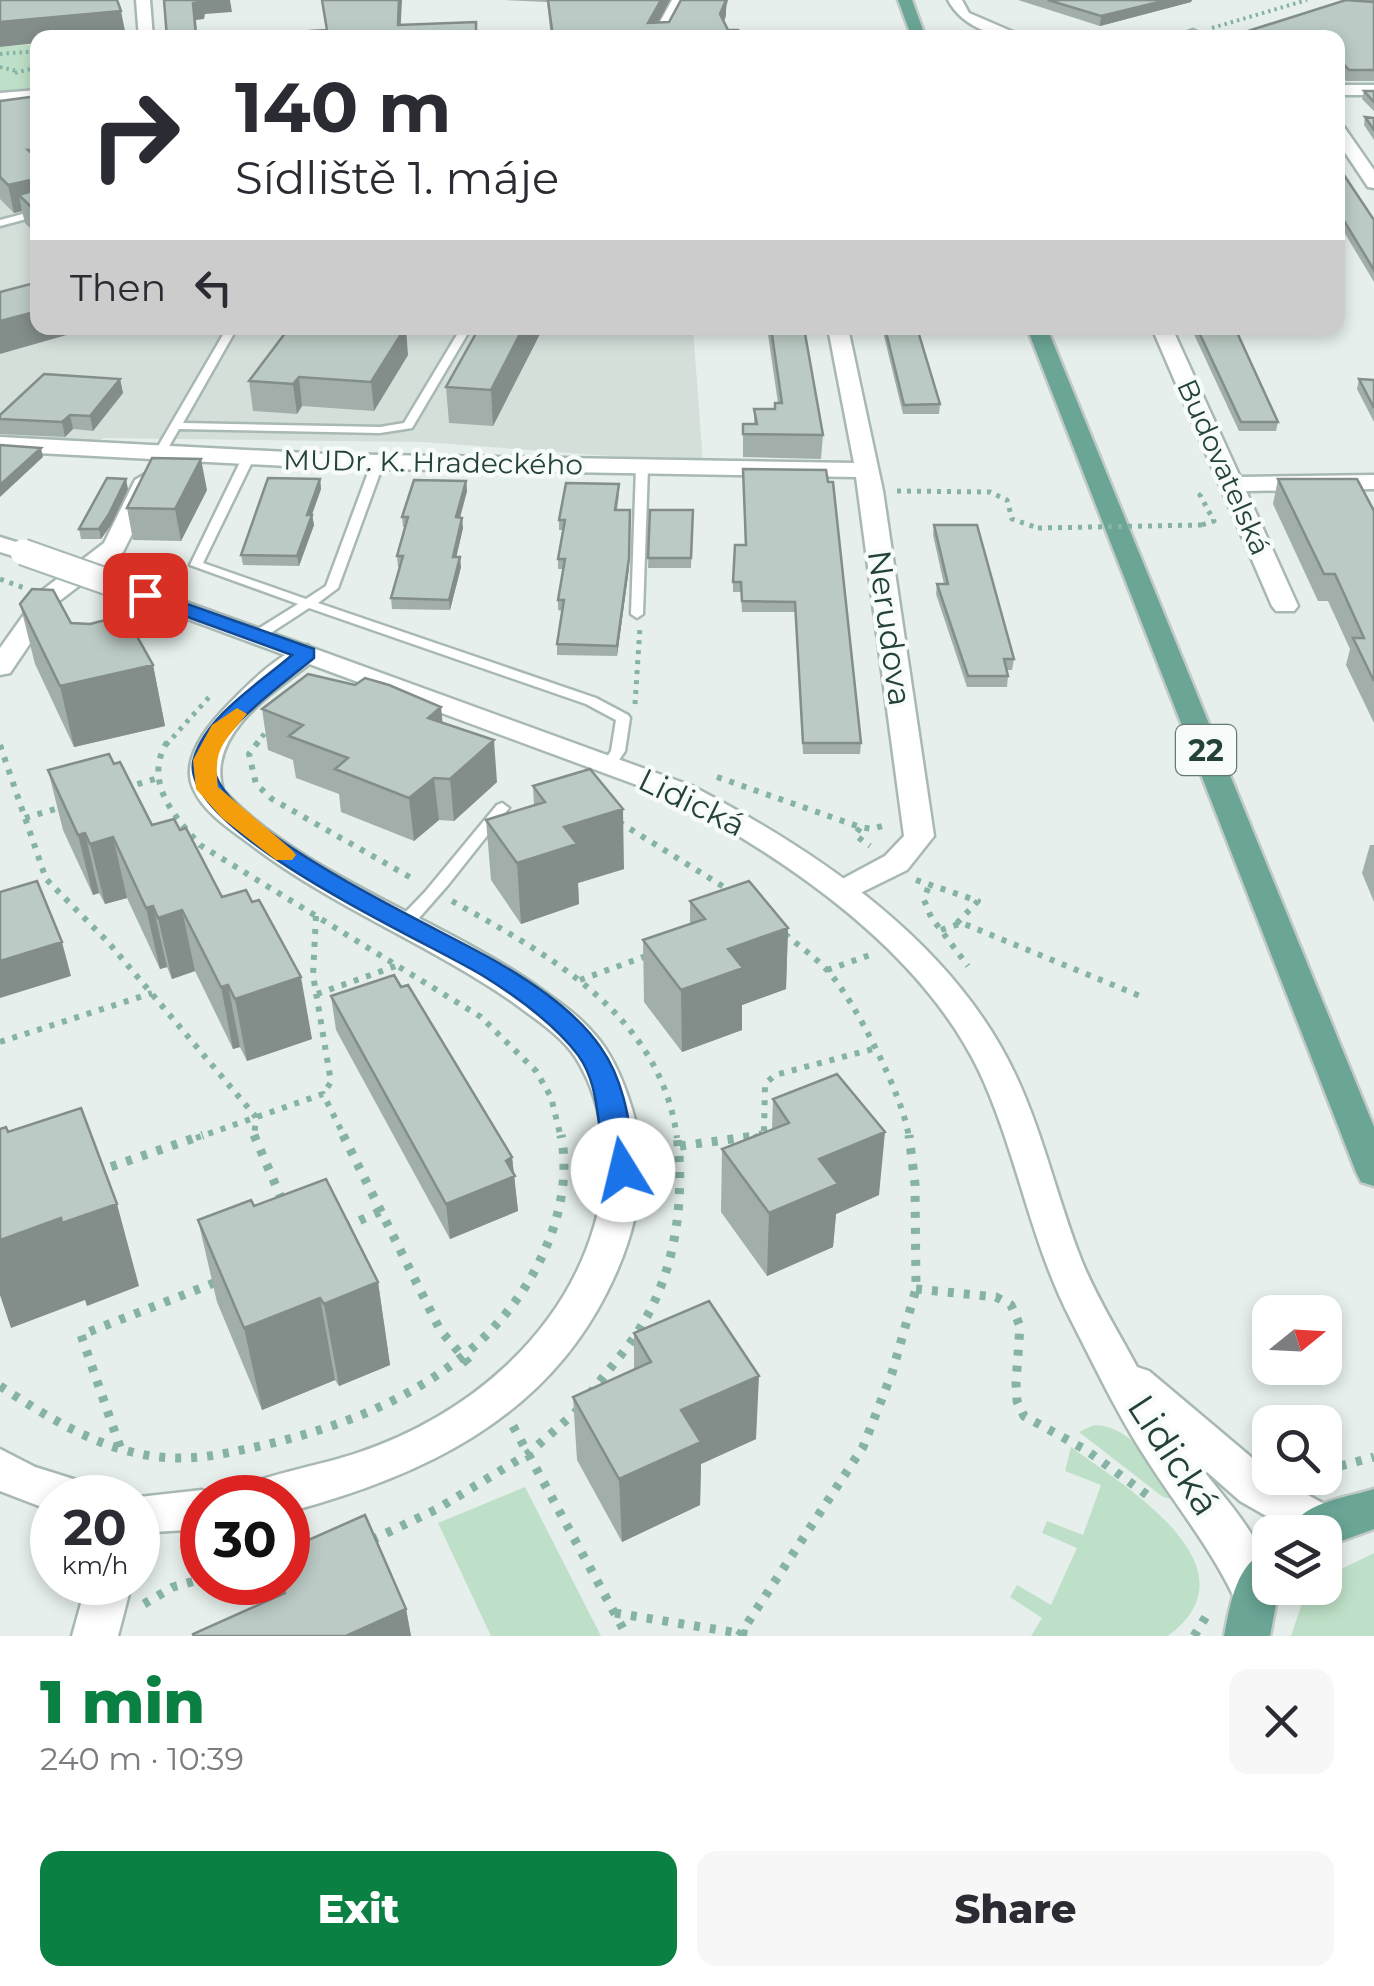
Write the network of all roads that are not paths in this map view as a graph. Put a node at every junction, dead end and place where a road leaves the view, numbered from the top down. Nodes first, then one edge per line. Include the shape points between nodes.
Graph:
1 (143, 0) edge
2 (679, 0) edge
3 (905, 0) edge
4 (955, 0) edge
5 (145, 30) edge
6 (662, 30) edge
7 (916, 30) edge
8 (995, 30) edge
9 (1345, 90) edge
10 (1374, 90) edge
11 (30, 96) edge
12 (0, 98) edge
13 (1345, 140) edge
14 (1374, 184) edge
15 (30, 215) edge
16 (0, 223) edge
17 (228, 335) edge
18 (462, 335) edge
19 (839, 335) edge
20 (1040, 335) edge
21 (1165, 335) edge
22 (177, 426) junction
23 (0, 444) edge
24 (159, 455) junction
25 (248, 458) junction
26 (378, 462) junction
27 (642, 467) junction
28 (869, 481) junction
29 (1374, 482) edge
30 (1231, 484) junction
31 (11, 548) edge
32 (306, 602) junction
33 (1285, 606) dead end
34 (636, 614) road end
35 (258, 635) junction
36 (306, 653) junction
37 (0, 667) edge
38 (610, 763) junction
39 (502, 808) dead end
40 (844, 891) junction
41 (405, 923) junction
42 (1374, 1172) edge
43 (1121, 1370) junction
44 (0, 1468) edge
45 (30, 1485) edge
46 (310, 1485) edge
47 (1371, 1511) edge
48 (1296, 1515) edge
49 (1342, 1520) edge
50 (1247, 1599) edge
51 (116, 1605) edge
52 (95, 1636) edge

1 - 5 street
2 - 6 street
3 - 7 main road
4 - 8 street via 964,16
9 - 10 street
11 - 12 street
13 - 14 street
15 - 16 lane
17 - 22 lane
18 - 22 lane via 408,426
19 - 28 street, Nerudova
20 - 42 main road, 22
21 - 30 street, Budovatelská
22 - 24 lane
23 - 24 street, MUDr. K. Hradeckého
24 - 25 street, MUDr. K. Hradeckého
24 - 37 street via 114,547 50,597
25 - 26 street, MUDr. K. Hradeckého
25 - 32 lane via 196,566
26 - 27 street, MUDr. K. Hradeckého
26 - 32 lane via 332,588
27 - 28 street, MUDr. K. Hradeckého
27 - 34 lane
28 - 40 street, Nerudova via 919,836 896,866
29 - 30 street
30 - 33 street, Budovatelská
31 - 35 street, Lidická, bridge
32 - 35 lane
32 - 38 lane via 591,700 623,718
35 - 36 street, Lidická
36 - 38 street, Lidická
36 - 41 street via 220,730 204,760 207,789 287,858
38 - 40 street, Lidická via 731,817
39 - 41 lane via 437,893
40 - 43 street, Lidická via 938,981 997,1072 1060,1257
41 - 46 street via 495,972 590,1052 612,1101 623,1170 612,1238 582,1302 532,1368 497,1398 452,1431 385,1463
43 - 48 street, Lidická
43 - 50 street, Lidická via 1170,1460 1243,1558
44 - 45 street
47 - 49 main road
51 - 52 street

